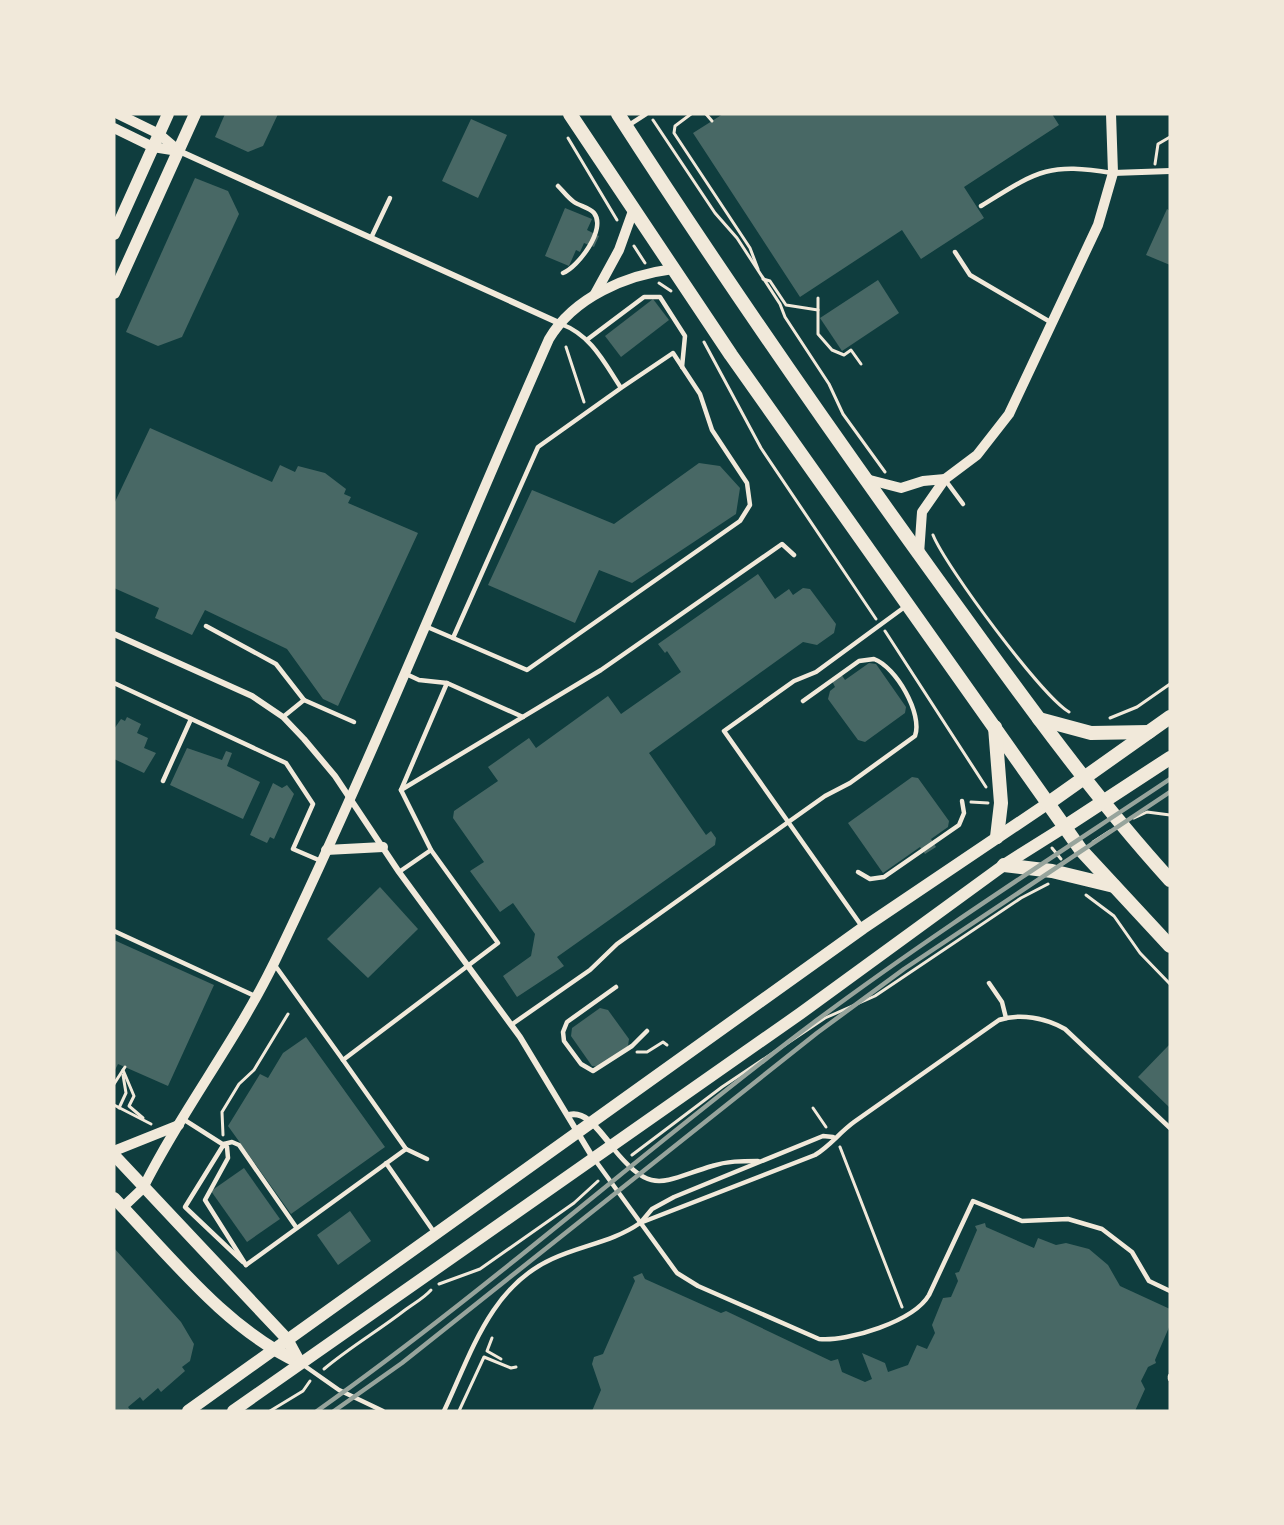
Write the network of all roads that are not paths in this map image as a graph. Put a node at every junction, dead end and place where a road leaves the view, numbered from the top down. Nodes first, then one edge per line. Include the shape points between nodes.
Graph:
1 (118, 114) edge
2 (168, 114) edge
3 (195, 114) edge
4 (570, 114) edge
5 (618, 114) edge
6 (646, 114) edge
7 (1111, 114) edge
8 (626, 127) junction
9 (114, 128) edge
10 (159, 134) junction
11 (153, 147) junction
12 (178, 151) junction
13 (1170, 171) edge
14 (1113, 173) junction
15 (558, 186) dead end
16 (390, 198) dead end
17 (981, 206) dead end
18 (633, 211) junction
19 (114, 234) edge
20 (371, 238) junction
21 (955, 252) dead end
22 (673, 269) junction
23 (563, 273) dead end
24 (114, 293) edge
25 (595, 295) junction
26 (558, 323) junction
27 (1052, 323) junction
28 (588, 339) junction
29 (682, 367) junction
30 (621, 388) junction
31 (866, 479) junction
32 (945, 479) junction
33 (963, 504) dead end
34 (919, 554) junction
35 (794, 555) dead end
36 (908, 604) junction
37 (206, 626) dead end
38 (425, 626) junction
39 (114, 634) edge
40 (453, 638) junction
41 (404, 673) junction
42 (114, 683) edge
43 (447, 683) junction
44 (304, 700) junction
45 (803, 701) dead end
46 (283, 717) junction
47 (524, 717) junction
48 (1170, 717) edge
49 (191, 719) junction
50 (1039, 719) junction
51 (354, 722) dead end
52 (995, 727) junction
53 (1149, 732) junction
54 (1170, 758) edge
55 (1083, 779) junction
56 (163, 781) dead end
57 (401, 790) junction
58 (350, 798) junction
59 (962, 801) road end
60 (1050, 802) junction
61 (1101, 803) junction
62 (788, 822) junction
63 (1066, 826) junction
64 (997, 837) junction
65 (383, 847) junction
66 (327, 849) junction
67 (431, 850) junction
68 (321, 861) junction
69 (1005, 865) junction
70 (399, 872) junction
71 (858, 872) dead end
72 (1170, 880) edge
73 (1114, 886) junction
74 (863, 928) junction
75 (114, 931) edge
76 (1170, 946) edge
77 (273, 964) junction
78 (468, 964) junction
79 (989, 983) dead end
80 (616, 987) dead end
81 (256, 997) junction
82 (1006, 1018) junction
83 (511, 1025) junction
84 (647, 1031) dead end
85 (343, 1060) junction
86 (569, 1115) junction
87 (181, 1122) junction
88 (591, 1122) junction
89 (1170, 1128) edge
90 (576, 1133) junction
91 (833, 1137) junction
92 (224, 1144) junction
93 (612, 1146) junction
94 (406, 1149) junction
95 (114, 1150) edge
96 (114, 1155) edge
97 (593, 1158) junction
98 (427, 1159) dead end
99 (761, 1161) junction
100 (386, 1163) junction
101 (143, 1188) junction
102 (118, 1202) edge
103 (640, 1223) junction
104 (296, 1227) junction
105 (435, 1234) junction
106 (246, 1265) junction
107 (1170, 1291) edge
108 (287, 1339) junction
109 (272, 1350) junction
110 (300, 1363) junction
111 (188, 1411) edge
112 (233, 1411) edge
113 (383, 1411) edge
114 (444, 1411) edge

1 - 10 street
2 - 10 main road
3 - 12 main road
4 - 18 main road
5 - 8 main road
6 - 8 lane
7 - 14 street
8 - 31 main road
9 - 11 street
10 - 11 main road
10 - 12 street
11 - 12 street
11 - 19 main road
12 - 20 street
12 - 24 main road
13 - 14 street
14 - 17 lane via 1067,167 1036,173
14 - 27 street via 1098,225
15 - 23 lane via 597,218 581,260
16 - 20 lane
18 - 22 main road
18 - 25 street via 619,250
20 - 26 street
21 - 27 lane via 970,275
22 - 25 street via 637,276
22 - 36 main road
25 - 26 street
26 - 28 lane via 576,329
26 - 38 street
27 - 32 street via 1004,421 976,455
28 - 29 lane via 644,297 660,297 686,336
28 - 30 lane
29 - 30 lane via 673,353
29 - 40 lane via 700,394 712,429 747,483 750,505 740,520 527,670
30 - 40 lane via 538,447
31 - 32 street via 901,488
31 - 34 main road
32 - 33 lane
32 - 34 street via 922,512
34 - 50 main road
35 - 47 lane via 782,544 601,670
36 - 52 main road
36 - 62 lane via 812,675 796,680 724,731
37 - 44 lane via 276,664
38 - 40 lane
38 - 41 street
39 - 46 street via 252,696
41 - 43 lane via 419,680
41 - 58 street
42 - 49 lane
43 - 47 lane
43 - 57 lane
44 - 46 lane
44 - 51 lane
45 - 62 lane via 860,661 876,659 886,666 914,706 918,724 915,736
46 - 58 street via 336,776
47 - 57 lane
48 - 53 main road
49 - 56 lane
49 - 68 lane via 286,763 313,804 293,849
50 - 53 main road via 1091,733
50 - 55 main road
52 - 60 main road
52 - 64 main road via 1000,803
53 - 55 main road
54 - 61 main road
55 - 60 main road
55 - 61 main road
57 - 67 lane
58 - 65 street
58 - 66 street
59 - 71 lane via 964,813 959,825 884,877 870,879
60 - 63 main road
60 - 64 main road
61 - 63 main road
61 - 72 main road
62 - 74 lane
62 - 83 lane
63 - 69 main road
63 - 73 main road
64 - 74 main road
65 - 66 street
65 - 70 street
66 - 68 street
67 - 70 lane
67 - 78 lane via 498,943
68 - 77 street
69 - 73 main road
69 - 93 main road
70 - 78 street
73 - 76 main road
74 - 88 main road
75 - 81 lane
77 - 81 street
77 - 85 lane
78 - 83 street
78 - 85 lane via 454,979
79 - 82 lane via 1003,1003
80 - 84 lane via 567,1022 562,1037 582,1066 598,1070
81 - 87 street
82 - 89 lane via 1042,1019 1065,1029
82 - 91 lane via 990,1024
83 - 86 street
85 - 94 lane
86 - 88 street via 579,1114
86 - 90 street
87 - 92 lane
87 - 95 street
87 - 101 street
88 - 90 main road
88 - 93 street
90 - 97 street
90 - 105 main road
91 - 99 lane via 823,1136
91 - 103 lane via 829,1145 814,1155
92 - 104 lane via 232,1142 238,1146
92 - 106 lane via 228,1158 205,1200
92 - 106 lane via 185,1207
93 - 97 main road
93 - 99 lane via 636,1172 658,1182 729,1162
94 - 98 lane
94 - 100 lane
96 - 101 main road
97 - 103 lane
97 - 110 main road
99 - 103 lane via 662,1203
100 - 104 lane
100 - 105 lane
101 - 102 street
101 - 108 main road
102 - 109 main road via 222,1309
103 - 107 lane via 667,1261 687,1280 812,1336 843,1339 916,1311 927,1300 973,1201 1020,1220 1068,1219 1102,1228 1132,1252 1148,1280
103 - 114 lane via 623,1235 553,1258 516,1282 490,1314
104 - 106 lane
105 - 108 main road
108 - 109 main road
108 - 110 main road
109 - 110 main road
109 - 111 main road
110 - 112 main road
110 - 113 lane via 339,1390

